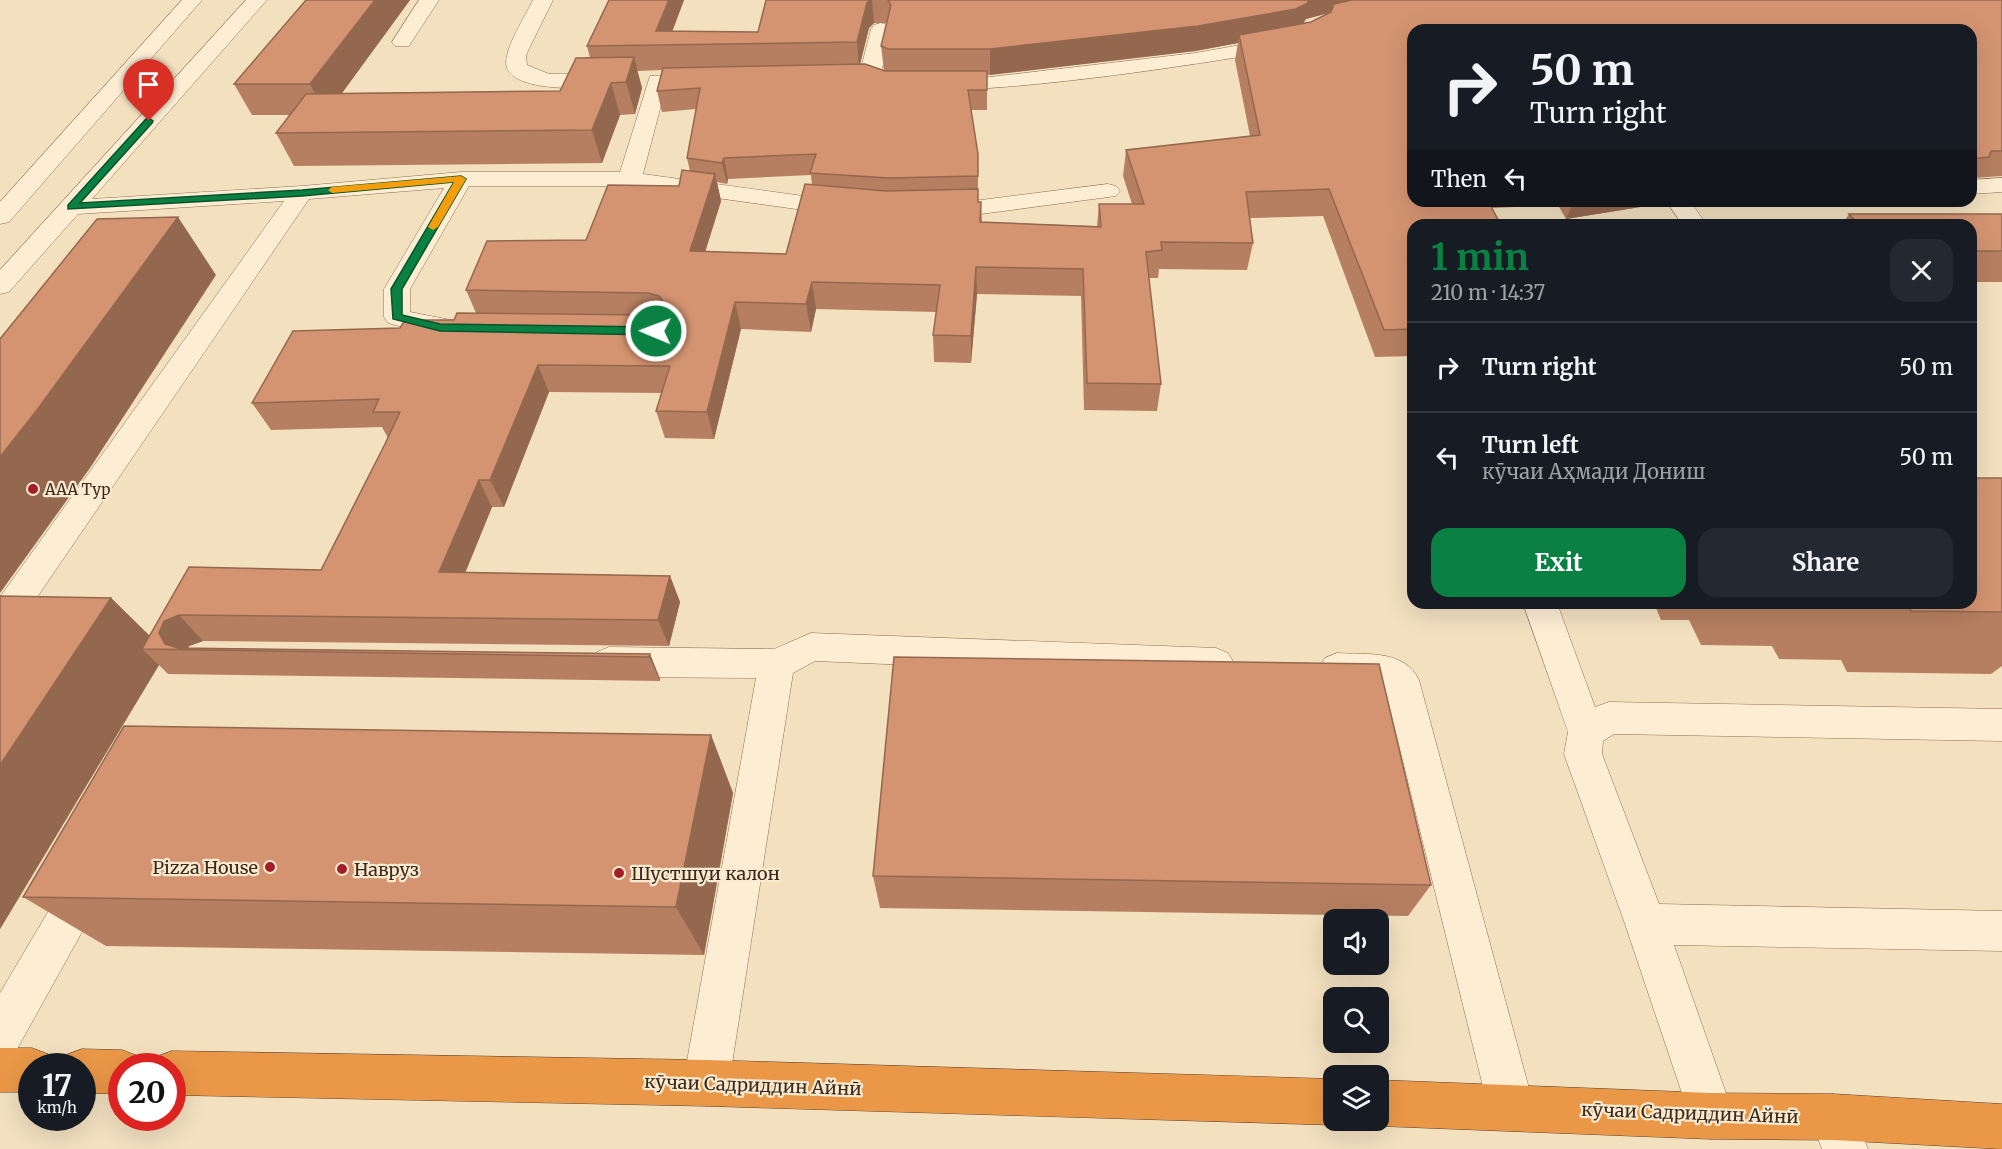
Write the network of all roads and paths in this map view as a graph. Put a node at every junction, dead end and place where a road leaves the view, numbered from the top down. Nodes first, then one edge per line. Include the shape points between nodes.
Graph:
1 (192, 0) edge
2 (257, 0) edge
3 (429, 0) edge
4 (543, 0) edge
5 (881, 29) dead end
6 (1298, 41) edge
7 (402, 42) dead end
8 (846, 76) edge
9 (870, 76) junction
10 (728, 79) edge
11 (657, 80) junction
12 (630, 178) junction
13 (461, 179) junction
14 (2002, 185) edge
15 (1977, 187) edge
16 (1107, 191) dead end
17 (302, 193) junction
18 (71, 207) junction
19 (869, 207) edge
20 (913, 209) edge
21 (0, 217) edge
22 (0, 285) edge
23 (476, 328) edge
24 (1542, 609) edge
25 (0, 624) edge
26 (36, 625) edge
27 (574, 662) dead end
28 (778, 664) junction
29 (1246, 664) edge
30 (1305, 666) edge
31 (2002, 726) edge
32 (1586, 732) junction
33 (105, 854) edge
34 (1646, 924) junction
35 (2002, 931) edge
36 (0, 1035) edge
37 (0, 1070) edge
38 (18, 1070) edge
39 (186, 1073) edge
40 (706, 1083) junction
41 (1323, 1101) edge
42 (1389, 1103) edge
43 (1511, 1107) junction
44 (1711, 1116) junction
45 (2002, 1127) edge
46 (1839, 1133) edge

1 - 21 street
2 - 18 street
3 - 7 street
4 - 11 street via 516,55 517,68 524,74 547,80
5 - 9 street
6 - 9 street via 1195,59 990,84 888,83
8 - 9 street
10 - 11 street
11 - 12 street
12 - 13 street
12 - 19 street via 825,206
13 - 17 street
13 - 23 street via 397,289 397,317 440,328
14 - 15 street
16 - 20 street via 981,207
17 - 18 street
17 - 25 street
18 - 22 street
24 - 32 street
25 - 26 street
27 - 28 street
28 - 29 street via 811,647
28 - 40 street
30 - 43 street via 1387,670 1401,680
31 - 32 street via 1609,718
32 - 34 street via 1583,754
33 - 36 street
34 - 35 street
34 - 44 street
37 - 38 highway
39 - 40 highway, кӯчаи Садриддин Айнӣ
40 - 41 highway, кӯчаи Садриддин Айнӣ
42 - 43 highway, кӯчаи Садриддин Айнӣ
43 - 44 highway, кӯчаи Садриддин Айнӣ
44 - 46 highway, кӯчаи Садриддин Айнӣ
45 - 46 highway, кӯчаи Садриддин Айнӣ

